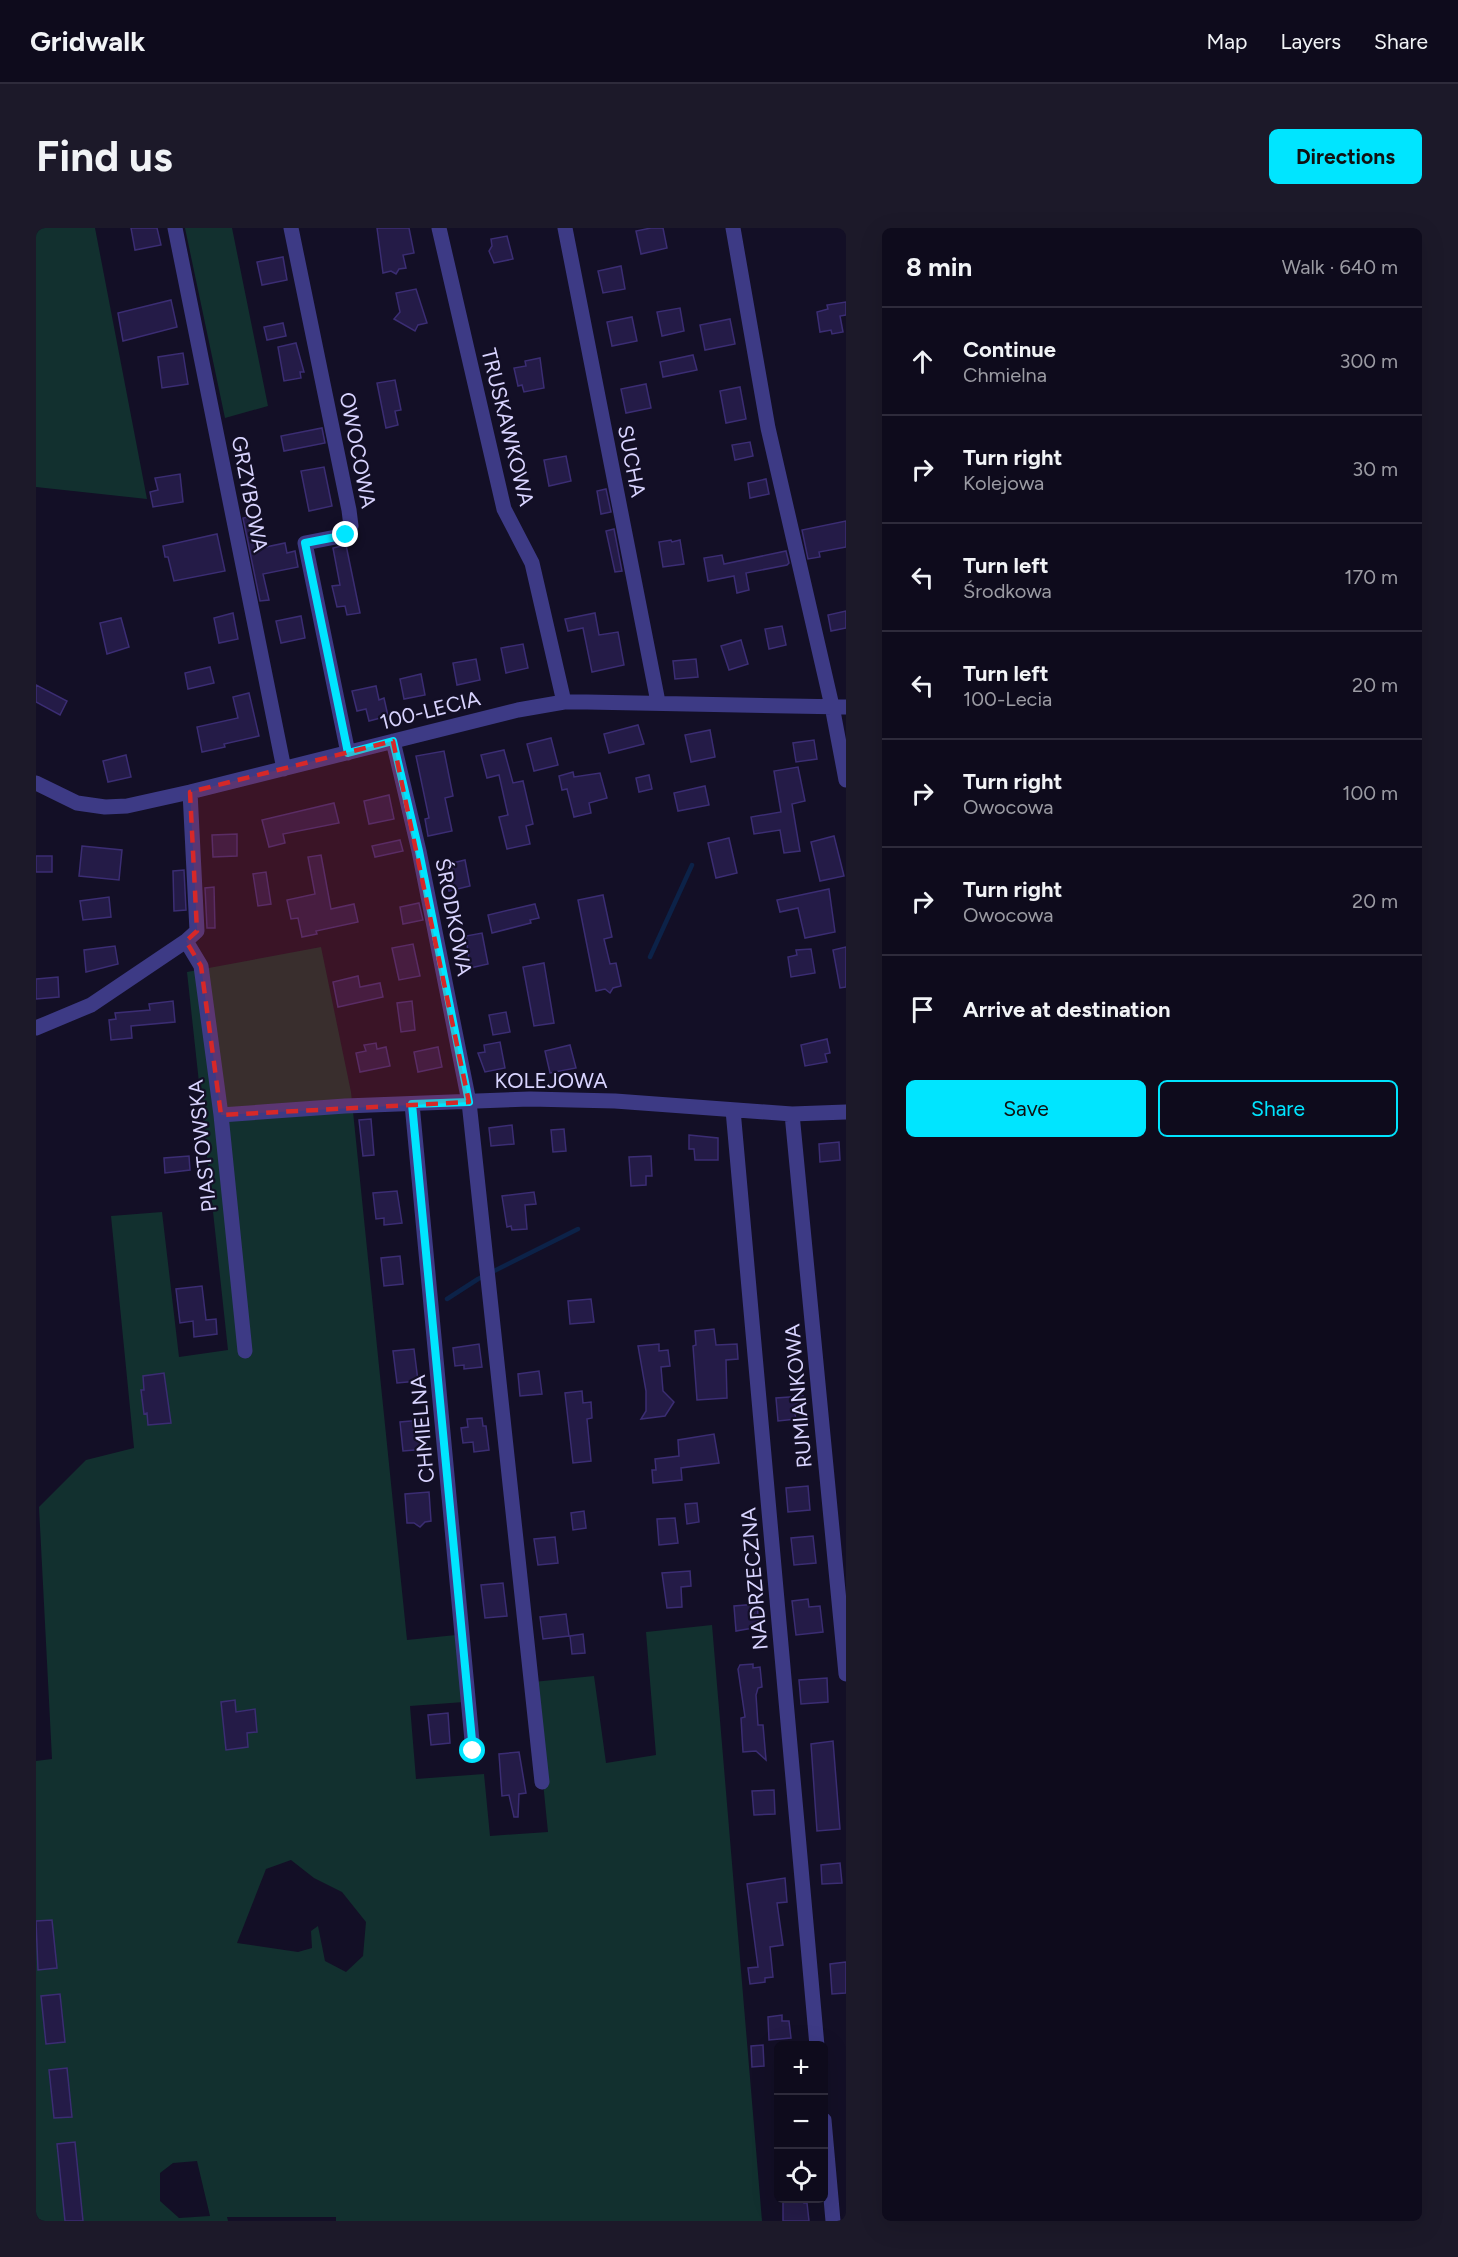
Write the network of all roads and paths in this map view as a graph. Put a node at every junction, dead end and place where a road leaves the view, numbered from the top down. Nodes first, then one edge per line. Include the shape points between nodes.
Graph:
1 (175, 228) edge
2 (291, 228) edge
3 (439, 228) edge
4 (565, 228) edge
5 (733, 228) edge
6 (564, 702) junction
7 (658, 702) junction
8 (839, 707) edge
9 (393, 741) junction
10 (348, 753) junction
11 (284, 769) junction
12 (846, 780) edge
13 (36, 783) edge
14 (190, 792) junction
15 (186, 941) junction
16 (36, 1028) edge
17 (469, 1102) junction
18 (412, 1104) junction
19 (733, 1110) junction
20 (846, 1112) edge
21 (792, 1114) junction
22 (221, 1115) junction
23 (244, 1351) dead end
24 (846, 1674) edge
25 (473, 1751) dead end
26 (542, 1782) dead end
27 (817, 2041) edge
28 (827, 2149) edge
29 (833, 2221) edge

1 - 11 street, GRZYBOWA
2 - 10 street, OWOCOWA via 351,526 346,535 305,543
3 - 6 street, TRUSKAWKOWA via 504,509 532,563
4 - 7 street, SUCHA
5 - 8 street via 768,428
6 - 7 street, 100-LECIA
6 - 9 street, 100-LECIA
7 - 8 street, 100-LECIA
8 - 12 street
9 - 10 street, 100-LECIA
9 - 17 street, ŚRODKOWA
10 - 11 street, 100-LECIA
11 - 14 street, 100-LECIA
13 - 14 street, 100-LECIA via 76,803 105,807
14 - 15 street via 197,930
15 - 16 street via 91,1005
15 - 22 street, PIASTOWSKA via 201,966
17 - 18 street, KOLEJOWA
17 - 19 street, KOLEJOWA via 615,1101
17 - 26 street, ŚRODKOWA
18 - 22 street, KOLEJOWA
18 - 25 street, CHMIELNA
19 - 21 street, KOLEJOWA
19 - 27 street, NADRZECZNA
20 - 21 street, KOLEJOWA
21 - 24 street, RUMIANKOWA
22 - 23 street, PIASTOWSKA
28 - 29 street

